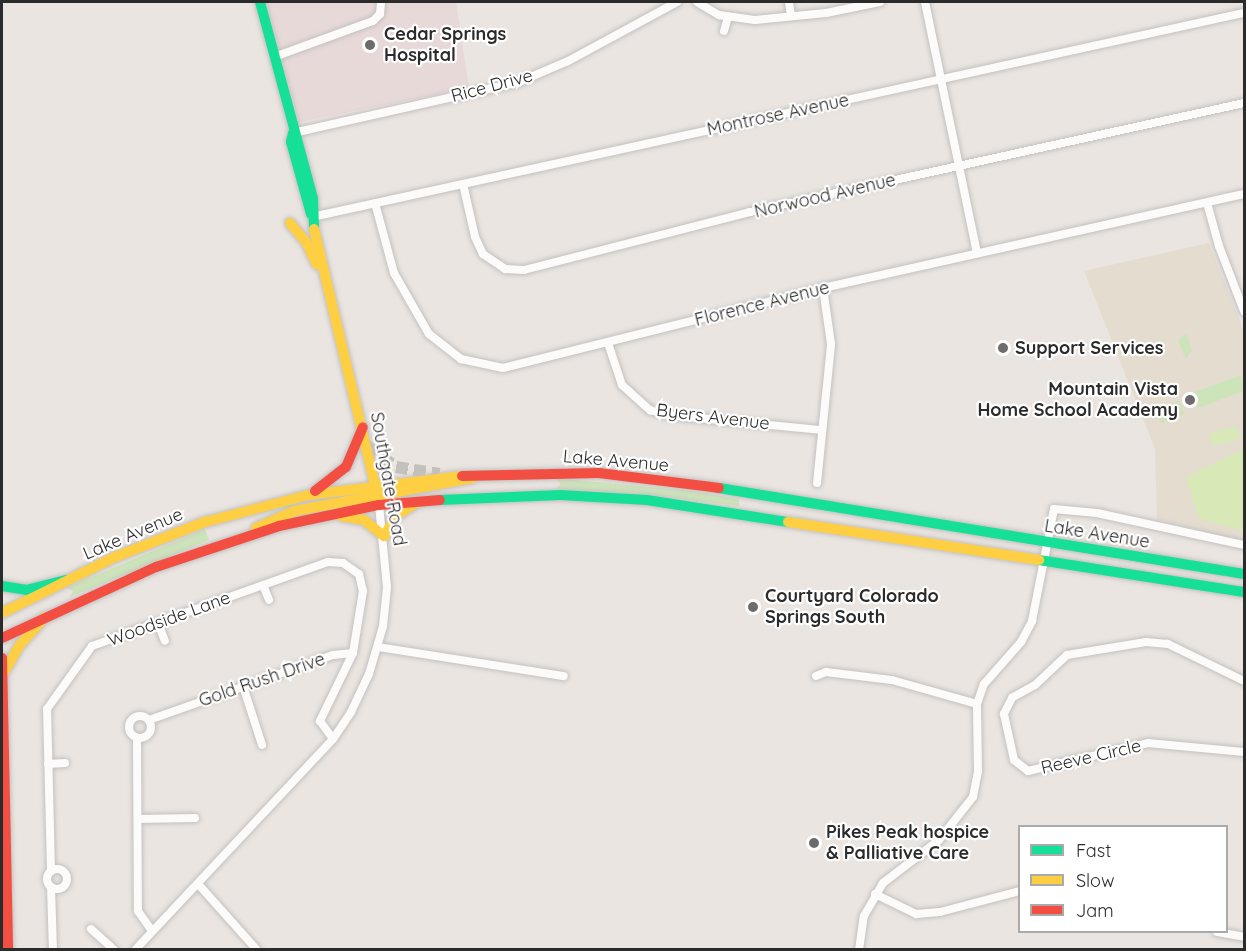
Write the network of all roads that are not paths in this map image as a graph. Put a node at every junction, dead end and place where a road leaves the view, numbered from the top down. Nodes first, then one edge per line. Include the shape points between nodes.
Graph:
1 (260, 2) edge
2 (381, 2) edge
3 (677, 2) edge
4 (698, 2) edge
5 (789, 2) edge
6 (880, 2) edge
7 (925, 2) edge
8 (1245, 13) edge
9 (790, 16) junction
10 (728, 17) junction
11 (724, 31) dead end
12 (274, 57) junction
13 (942, 80) junction
14 (1245, 103) edge
15 (293, 134) junction
16 (959, 166) junction
17 (463, 184) junction
18 (1245, 194) edge
19 (375, 203) junction
20 (1207, 203) junction
21 (312, 217) junction
22 (290, 223) dead end
23 (977, 253) junction
24 (823, 288) junction
25 (1240, 288) edge
26 (328, 291) junction
27 (1245, 311) edge
28 (608, 343) junction
29 (363, 427) junction
30 (822, 430) junction
31 (817, 483) dead end
32 (377, 494) junction
33 (309, 495) junction
34 (423, 500) junction
35 (328, 516) junction
36 (384, 536) junction
37 (234, 540) junction
38 (1047, 542) junction
39 (1245, 545) edge
40 (1044, 562) junction
41 (1245, 573) edge
42 (66, 580) junction
43 (263, 585) junction
44 (2, 586) edge
45 (1245, 592) edge
46 (269, 600) dead end
47 (2, 613) edge
48 (45, 617) junction
49 (158, 623) junction
50 (2, 638) edge
51 (165, 641) dead end
52 (378, 647) junction
53 (353, 653) junction
54 (2, 658) edge
55 (3, 674) junction
56 (564, 676) dead end
57 (816, 676) dead end
58 (1245, 681) edge
59 (243, 686) junction
60 (977, 704) junction
61 (149, 720) junction
62 (137, 738) junction
63 (333, 739) junction
64 (262, 745) dead end
65 (1245, 752) edge
66 (65, 763) dead end
67 (48, 764) junction
68 (195, 818) dead end
69 (138, 819) junction
70 (51, 871) junction
71 (199, 885) junction
72 (51, 887) junction
73 (1018, 892) edge
74 (875, 894) junction
75 (91, 928) dead end
76 (152, 931) junction
77 (1223, 933) edge
78 (1245, 937) edge
79 (8, 950) edge
80 (53, 950) edge
81 (114, 950) edge
82 (135, 950) edge
83 (257, 950) edge
84 (859, 950) edge

1 - 12 main road, Southgate Road
2 - 12 street via 380,14 373,21
3 - 15 street, Rice Drive via 568,61 519,82
4 - 10 street
5 - 9 street
6 - 9 street
7 - 13 street
8 - 13 street, Montrose Avenue
9 - 10 street via 755,20
10 - 11 street
12 - 15 main road, Southgate Road
13 - 16 street
13 - 17 street, Montrose Avenue
14 - 16 street, Norwood Avenue
15 - 21 main road, Southgate Road via 291,142
16 - 17 street, Norwood Avenue via 750,212 524,270 496,266 483,254 475,237
16 - 23 street
17 - 19 street, Montrose Avenue
18 - 20 street, Florence Avenue
19 - 21 street, Montrose Avenue
19 - 28 street, Florence Avenue via 386,250 408,302 429,334 452,355 482,366 513,367
20 - 23 street, Florence Avenue
20 - 25 street via 1219,246
21 - 26 main road, Southgate Road
22 - 26 main road via 306,242
23 - 24 street, Florence Avenue
24 - 28 street, Florence Avenue
24 - 30 street via 831,333
25 - 27 street
26 - 29 main road, Southgate Road
28 - 30 street, Byers Avenue via 622,385 650,410 669,416
29 - 32 main road, Southgate Road
29 - 33 main road via 346,467
30 - 31 street
32 - 33 main road, Lake Avenue
32 - 34 main road, Lake Avenue
32 - 35 main road, Lake Avenue
32 - 36 street, Southgate Road
32 - 37 main road via 294,511
32 - 38 main road, Lake Avenue via 486,474 599,473
33 - 42 main road, Lake Avenue via 204,522
34 - 36 main road via 397,514
34 - 40 main road, Lake Avenue via 537,495 647,500
35 - 36 main road via 364,520
35 - 37 main road, Lake Avenue
36 - 52 street, Southgate Road via 387,587
37 - 48 main road, Lake Avenue via 156,567
38 - 39 street via 1054,509 1097,513
38 - 40 street
38 - 41 main road, Lake Avenue
40 - 45 main road, Lake Avenue
40 - 60 street via 1027,632 984,684
42 - 44 main road via 26,590
42 - 47 main road, Lake Avenue
43 - 46 street
43 - 49 street, Woodside Lane
43 - 53 street, Woodside Lane via 328,562 356,569 363,591
48 - 50 main road, Lake Avenue
48 - 55 main road via 19,646
49 - 51 street
49 - 67 street, Woodside Lane via 92,646 47,710
52 - 56 street
52 - 63 street, Southgate Road via 362,691
53 - 59 street, Gold Rush Drive via 333,655
53 - 63 street, Gold Rush Drive via 320,721
54 - 55 main road
55 - 79 main road
57 - 60 street via 826,672 892,680
58 - 65 street, Reeve Circle via 1168,644 1146,642 1067,655 1035,685 1012,698 1004,714 1014,760 1028,771 1148,743
59 - 61 street, Gold Rush Drive
59 - 64 street
60 - 74 street via 977,779 968,806 939,840 907,861
61 - 62 street via 149,734
61 - 62 street via 138,716 130,722 130,732
62 - 69 street
63 - 71 street, Southgate Road
66 - 67 street
67 - 70 street, Woodside Lane
68 - 69 street
69 - 76 street via 138,911
70 - 72 street via 47,877
70 - 72 street via 60,869 66,878 61,887
71 - 76 street, Southgate Road
71 - 83 street
72 - 80 street
73 - 74 street via 940,912 916,914
74 - 84 street via 864,916
75 - 81 street
76 - 82 street, Southgate Road
77 - 78 street

